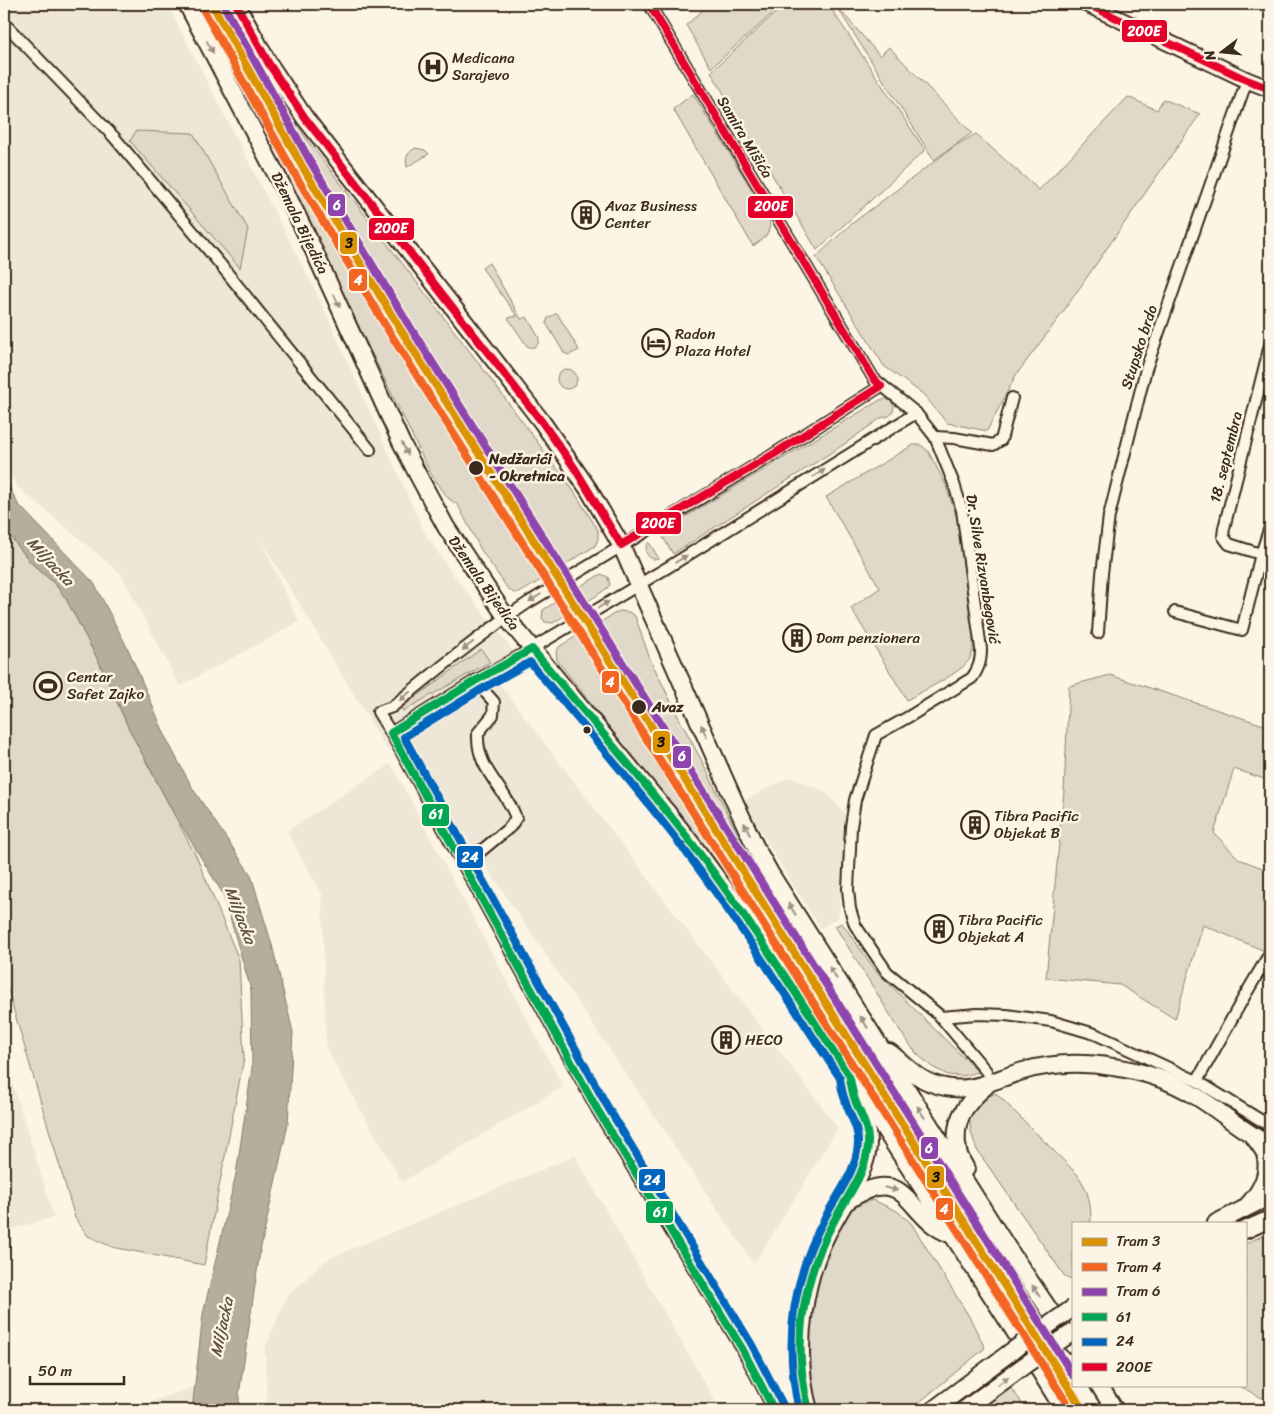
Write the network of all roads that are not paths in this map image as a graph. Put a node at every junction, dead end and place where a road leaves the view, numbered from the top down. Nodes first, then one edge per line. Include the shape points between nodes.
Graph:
1 (187, 4) edge
2 (236, 4) edge
3 (649, 4) edge
4 (1087, 4) edge
5 (4, 23) edge
6 (1246, 80) junction
7 (1270, 90) edge
8 (1270, 345) edge
9 (881, 386) junction
10 (1012, 398) dead end
11 (916, 413) junction
12 (934, 437) junction
13 (370, 450) dead end
14 (1270, 527) edge
15 (621, 546) junction
16 (1266, 556) edge
17 (639, 584) junction
18 (1175, 612) dead end
19 (506, 617) junction
20 (1098, 632) dead end
21 (532, 649) junction
22 (475, 681) junction
23 (390, 733) junction
24 (464, 865) junction
25 (1270, 954) edge
26 (941, 1017) junction
27 (877, 1043) junction
28 (849, 1074) junction
29 (987, 1078) junction
30 (1195, 1088) junction
31 (1270, 1126) edge
32 (1254, 1137) junction
33 (1270, 1145) edge
34 (1270, 1196) edge
35 (846, 1202) junction
36 (1246, 1208) junction
37 (1270, 1219) edge
38 (1218, 1222) edge
39 (1270, 1226) edge
40 (994, 1227) junction
41 (1247, 1229) edge
42 (951, 1234) junction
43 (1072, 1309) edge
44 (1072, 1333) edge
45 (1072, 1344) edge
46 (1100, 1386) edge
47 (774, 1410) edge
48 (809, 1410) edge
49 (933, 1410) edge
50 (964, 1410) edge
51 (1064, 1410) edge
52 (1115, 1410) edge

1 -> 19 main road, Džemala Bijedića via 287,195 419,477 446,527
2 - 15 main road via 269,64 305,118 542,422 579,475
3 - 9 street, Samira Mišića via 868,370
4 - 6 street
5 - 13 street via 114,137
6 - 7 street
6 - 20 street, Stupsko brdo via 1146,369 1109,516
8 - 16 street, 18. septembra via 1223,536 1229,544
9 - 11 street, Dr. Silve Rizvanbegović
9 - 15 street
10 - 12 street via 1001,440 993,445
11 - 12 street, Dr. Silve Rizvanbegović
17 -> 11 street
12 - 26 street, Dr. Silve Rizvanbegović via 962,510 981,661 972,678 876,734 855,800 848,889 856,925 887,972
14 - 16 street
15 - 17 main road
15 -> 19 street
16 - 18 street via 1242,630
21 -> 17 street
27 -> 17 main road via 756,848
19 - 21 main road, Džemala Bijedića
19 -> 23 street via 392,707 378,712
21 - 22 street
21 - 28 main road, Džemala Bijedića via 694,847 751,925
22 - 23 street
22 - 24 street via 494,702 493,715 478,732 479,750 516,818 510,827
23 - 24 street
24 - 47 street via 597,1109 743,1350
25 - 30 street
26 - 29 street, Dr. Silve Rizvanbegović
26 - 30 street via 1006,1015 1051,1021 1095,1034
27 - 29 main road via 930,1083 966,1089
40 -> 27 main road
28 - 35 main road via 868,1142 862,1169
28 - 42 main road, Džemala Bijedića
29 - 30 main road via 1065,1064 1088,1064 1138,1072
29 - 40 main road via 964,1108 956,1135 958,1153
30 - 31 street
30 - 32 main road
32 - 33 main road
32 - 36 main road via 1264,1152 1266,1175
34 - 36 main road
35 -> 42 main road via 867,1190 896,1189 932,1225
35 - 48 main road via 824,1240 804,1305 801,1358
36 - 38 main road
37 - 41 main road
39 - 41 main road
45 -> 40 main road
42 - 51 main road, Džemala Bijedića
43 - 49 main road, bridge
50 -> 44 main road, bridge
46 - 52 main road

